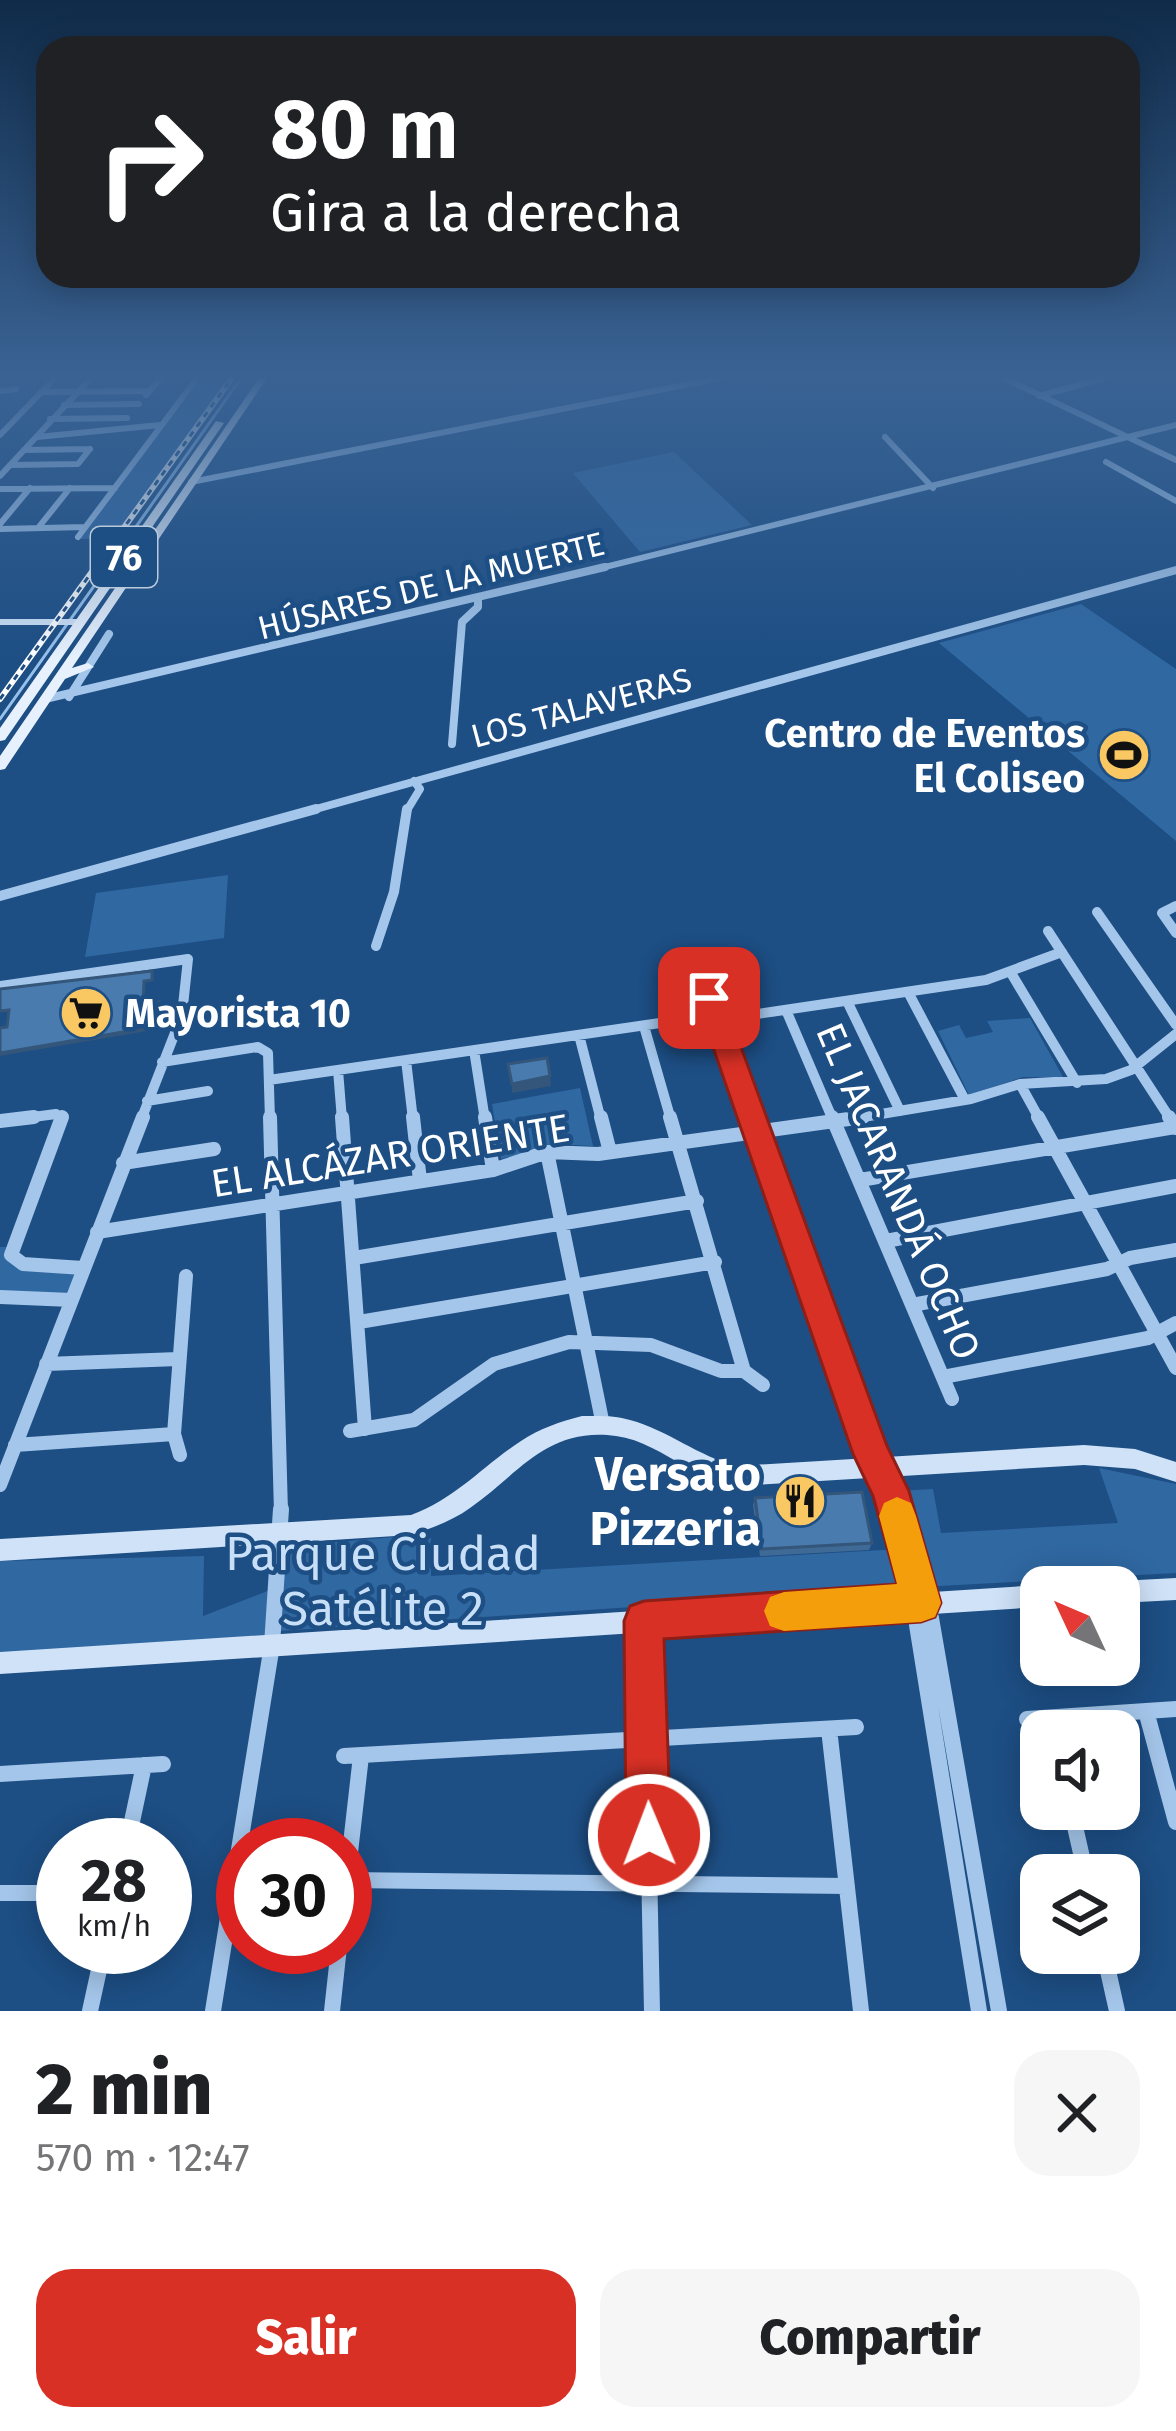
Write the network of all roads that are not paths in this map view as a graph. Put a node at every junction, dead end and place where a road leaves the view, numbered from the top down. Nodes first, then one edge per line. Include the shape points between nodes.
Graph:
1 (127, 472) edge
2 (181, 472) edge
3 (198, 472) edge
4 (243, 472) edge
5 (918, 472) edge
6 (998, 472) edge
7 (1126, 472) edge
8 (0, 482) edge
9 (191, 482) junction
10 (69, 484) junction
11 (30, 488) junction
12 (115, 488) junction
13 (933, 488) junction
14 (1176, 497) edge
15 (0, 526) edge
16 (85, 527) junction
17 (38, 528) junction
18 (78, 537) dead end
19 (1176, 571) edge
20 (478, 598) junction
21 (0, 622) edge
22 (70, 622) junction
23 (109, 634) dead end
24 (82, 643) junction
25 (98, 651) junction
26 (88, 667) junction
27 (59, 677) junction
28 (69, 697) junction
29 (45, 698) junction
30 (0, 737) edge
31 (452, 744) dead end
32 (0, 766) edge
33 (415, 781) junction
34 (0, 896) edge
35 (1176, 906) edge
36 (1097, 912) dead end
37 (1048, 931) dead end
38 (1176, 933) edge
39 (376, 946) dead end
40 (1062, 952) junction
41 (1011, 973) junction
42 (0, 986) edge
43 (908, 992) junction
44 (709, 998) dead end
45 (848, 1001) junction
46 (786, 1010) junction
47 (717, 1020) junction
48 (660, 1023) dead end
49 (644, 1026) junction
50 (1176, 1030) edge
51 (579, 1035) junction
52 (474, 1050) junction
53 (406, 1060) junction
54 (161, 1062) junction
55 (1136, 1067) junction
56 (338, 1070) junction
57 (269, 1080) junction
58 (1077, 1083) junction
59 (1020, 1084) junction
60 (208, 1091) dead end
61 (965, 1100) junction
62 (147, 1101) junction
63 (900, 1111) junction
64 (0, 1121) edge
65 (835, 1121) junction
66 (1176, 1127) edge
67 (758, 1134) junction
68 (679, 1141) junction
69 (1055, 1148) junction
70 (214, 1149) dead end
71 (548, 1152) junction
72 (610, 1152) junction
73 (123, 1163) junction
74 (493, 1170) junction
75 (860, 1180) junction
76 (420, 1181) junction
77 (1176, 1186) edge
78 (349, 1192) junction
79 (697, 1201) junction
80 (272, 1204) junction
81 (1086, 1204) junction
82 (564, 1224) junction
83 (97, 1232) junction
84 (886, 1241) junction
85 (1176, 1250) edge
86 (354, 1258) junction
87 (715, 1262) junction
88 (1119, 1263) junction
89 (83, 1268) junction
90 (186, 1276) dead end
91 (576, 1284) junction
92 (0, 1298) edge
93 (71, 1300) junction
94 (912, 1305) junction
95 (359, 1322) junction
96 (1176, 1323) edge
97 (1156, 1332) junction
98 (589, 1340) junction
99 (178, 1359) junction
100 (46, 1364) junction
101 (1176, 1368) edge
102 (744, 1371) junction
103 (943, 1377) junction
104 (763, 1385) dead end
105 (952, 1399) dead end
106 (604, 1425) junction
107 (174, 1434) junction
108 (15, 1445) junction
109 (180, 1455) dead end
110 (879, 1468) junction
111 (1176, 1472) edge
112 (0, 1485) edge
113 (280, 1532) junction
114 (0, 1550) edge
115 (1176, 1589) edge
116 (1140, 1591) edge
117 (1020, 1597) edge
118 (921, 1603) junction
119 (644, 1621) junction
120 (272, 1645) junction
121 (0, 1663) edge
122 (1176, 1709) edge
123 (1145, 1711) junction
124 (1140, 1712) edge
125 (856, 1727) dead end
126 (829, 1729) junction
127 (646, 1739) junction
128 (0, 1774) edge
129 (136, 1818) edge
130 (349, 1818) edge
131 (1176, 1822) edge
132 (963, 1853) junction
133 (650, 1883) junction
134 (847, 1886) junction
135 (372, 1888) edge
136 (0, 1893) edge
137 (36, 1893) edge
138 (98, 1974) edge
139 (336, 1974) edge
140 (1109, 1974) edge
141 (90, 2011) edge
142 (213, 2011) edge
143 (332, 2011) edge
144 (652, 2011) edge
145 (861, 2011) edge
146 (979, 2011) edge
147 (999, 2011) edge
148 (1118, 2011) edge

1 - 12 street
2 - 22 main road, 76
3 - 9 main road, 76
4 - 9 street
5 - 13 street
6 - 13 street, HÚSARES DE LA MUERTE
7 - 14 street
8 - 10 street
8 - 11 street
9 - 24 main road, 76
10 - 11 street
10 - 12 street
10 - 17 street
11 - 15 street
12 - 16 street
13 - 20 street, HÚSARES DE LA MUERTE
15 - 17 street
16 - 17 street
16 - 18 street
19 - 33 street, LOS TALAVERAS
20 - 28 street, HÚSARES DE LA MUERTE
20 - 31 street via 462,622
21 - 22 street
22 - 30 main road, 76
23 - 25 street
24 - 25 main road
24 - 27 main road, 76
25 - 26 street
26 - 27 main road
26 - 28 street
27 - 29 main road, 76
28 - 29 street, HÚSARES DE LA MUERTE
29 - 32 main road, 76
33 - 34 street, LOS TALAVERAS
33 - 39 street via 420,789 409,799
35 - 38 street via 1162,913
36 - 50 street
37 - 40 street
40 - 41 street
40 - 55 street
41 - 43 street
41 - 58 street
42 - 54 street via 188,958 182,1015
43 - 45 street
43 - 61 street
44 - 47 street
45 - 46 street
45 - 63 street
46 - 47 street
46 - 65 street, EL JACARANDÁ OCHO
47 - 67 street
48 - 49 street
49 - 51 street
49 - 68 street
50 - 55 street, EL ALCÁZAR ORIENTE
51 - 52 street
51 - 72 street
52 - 53 street
52 - 74 street
53 - 56 street
53 - 76 street
54 - 57 street via 261,1047
54 - 62 street
55 - 58 street, EL ALCÁZAR ORIENTE
55 - 66 street
56 - 57 street
56 - 78 street
57 - 80 street
58 - 59 street, EL ALCÁZAR ORIENTE
59 - 61 street, EL ALCÁZAR ORIENTE
59 - 69 street
60 - 62 street
61 - 63 street, EL ALCÁZAR ORIENTE
62 - 73 street
63 - 65 street, EL ALCÁZAR ORIENTE
64 - 89 street via 63,1117 11,1255 18,1263
65 - 67 street, EL ALCÁZAR ORIENTE
65 - 75 street, EL JACARANDÁ OCHO
66 - 69 street
67 - 68 street, EL ALCÁZAR ORIENTE
67 - 110 street
68 - 72 street, EL ALCÁZAR ORIENTE
68 - 79 street
69 - 75 street
69 - 81 street
70 - 73 street
71 - 72 street, EL ALCÁZAR ORIENTE
71 - 74 street, EL ALCÁZAR ORIENTE
71 - 82 street
73 - 83 street
74 - 76 street, EL ALCÁZAR ORIENTE
75 - 84 street, EL JACARANDÁ OCHO
76 - 78 street, EL ALCÁZAR ORIENTE
77 - 81 street
78 - 80 street, EL ALCÁZAR ORIENTE
78 - 86 street
79 - 82 street
79 - 87 street
80 - 83 street, EL ALCÁZAR ORIENTE
80 - 113 street
81 - 84 street
81 - 88 street
82 - 86 street
82 - 91 street
83 - 89 street
84 - 94 street, EL JACARANDÁ OCHO
85 - 88 street
86 - 95 street
87 - 91 street
87 - 102 street
88 - 94 street
88 - 97 street
89 - 93 street
90 - 99 street
91 - 95 street
91 - 98 street
92 - 93 street
93 - 100 street
94 - 103 street, EL JACARANDÁ OCHO
95 - 98 street via 357,1430 413,1420 509,1357
96 - 97 street
97 - 101 street
97 - 103 street
98 - 102 street via 651,1345 721,1371
98 - 106 street
99 - 100 street
99 - 107 street
100 - 108 street
102 - 104 street
103 - 105 street, EL JACARANDÁ OCHO
106 - 110 street via 639,1431 732,1476
106 - 113 street via 529,1444 464,1501 423,1522
107 - 108 street
107 - 109 street
108 - 112 street
110 - 111 street via 1084,1455
110 - 118 street
113 - 114 street
113 - 120 street
115 - 116 street
117 - 118 street
118 - 119 street
118 - 132 street via 917,1625
119 - 120 street
119 - 127 street
120 - 121 street
120 - 142 street
122 - 123 street
123 - 124 street
123 - 131 street
125 - 126 street
126 - 127 street
126 - 134 street
127 - 130 street via 352,1756
127 - 133 street
128 - 129 street via 154,1764
132 - 146 street
132 - 147 street
133 - 134 street
133 - 135 street
133 - 144 street
134 - 145 street
136 - 137 street
138 - 141 street
139 - 143 street
140 - 148 street

